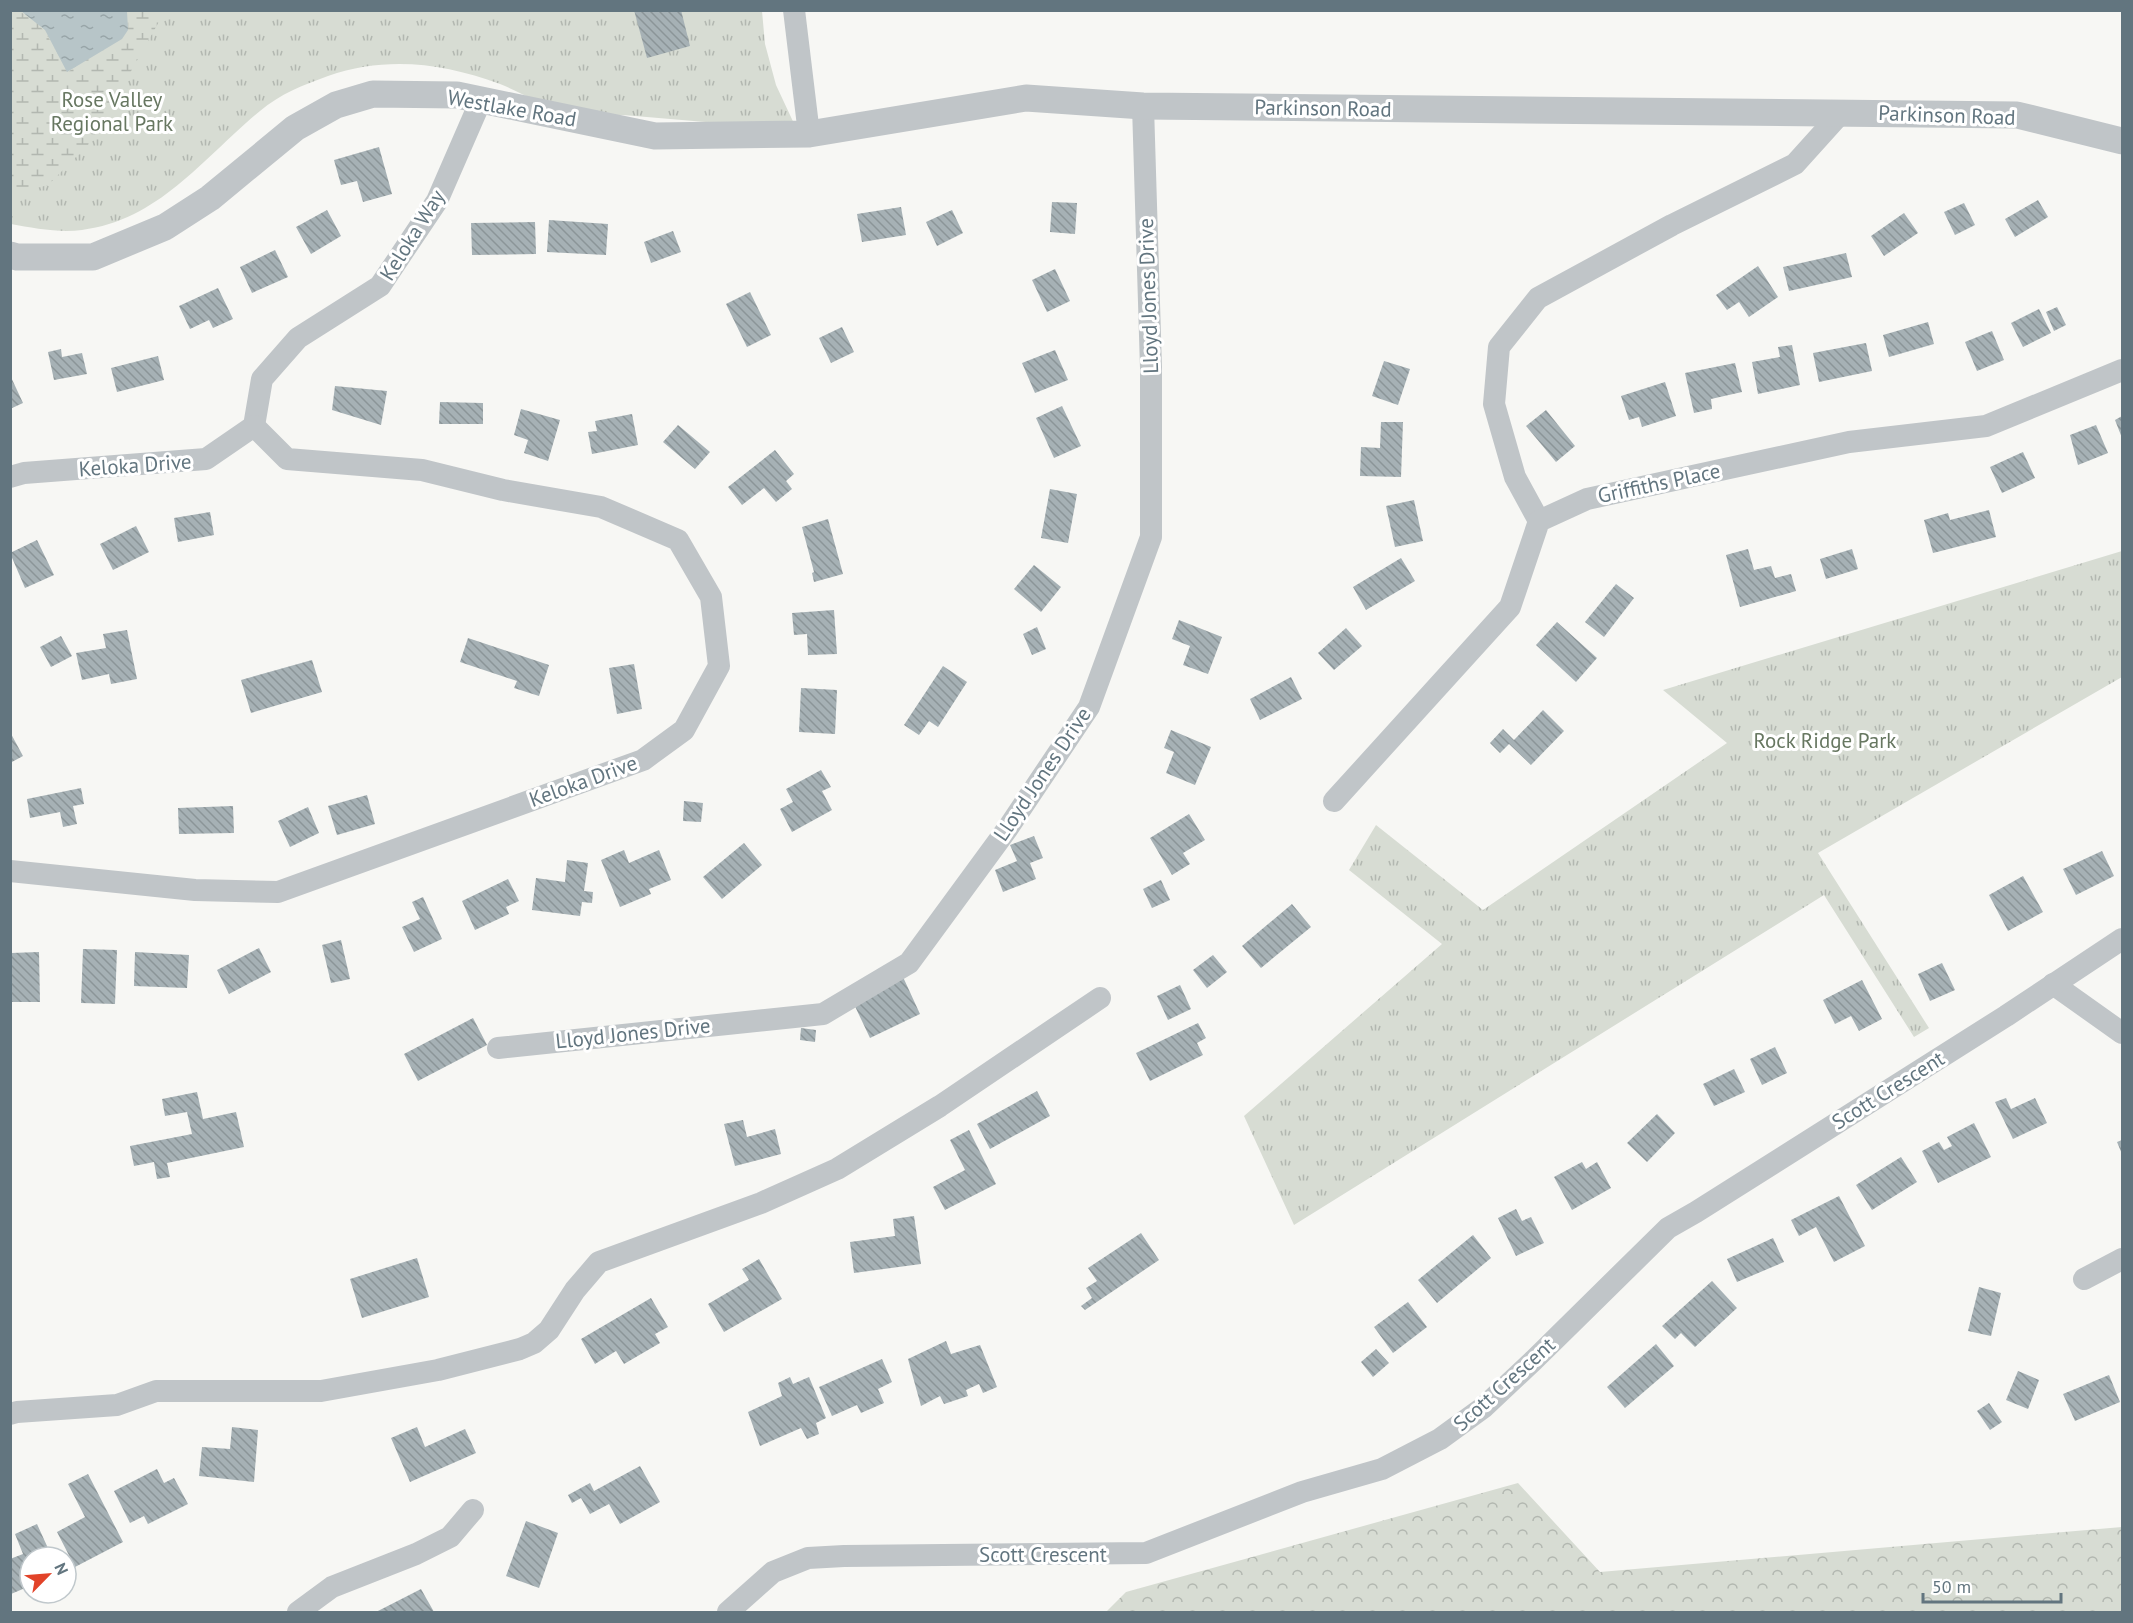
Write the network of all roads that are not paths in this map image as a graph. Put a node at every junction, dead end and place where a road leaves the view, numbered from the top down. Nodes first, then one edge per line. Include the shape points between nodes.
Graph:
1 (794, 10) edge
2 (481, 100) junction
3 (1143, 106) junction
4 (1841, 113) junction
5 (809, 134) junction
6 (2122, 141) edge
7 (10, 255) edge
8 (2122, 370) edge
9 (254, 426) junction
10 (10, 477) edge
11 (1539, 521) junction
12 (1334, 801) dead end
13 (10, 871) edge
14 (2122, 939) edge
15 (2053, 984) junction
16 (1100, 998) dead end
17 (2122, 1034) edge
18 (498, 1048) dead end
19 (2122, 1259) edge
20 (2084, 1279) dead end
21 (10, 1414) edge
22 (473, 1510) dead end
23 (298, 1612) edge
24 (728, 1612) edge

1 - 5 street
2 - 5 street, Westlake Road via 655,136
2 - 7 street, Westlake Road via 457,95 373,94 336,105 295,128 210,198 165,227 93,257
2 - 9 street, Keloka Way via 437,201 381,286 298,338 262,379
3 - 4 street, Parkinson Road
3 - 5 street, Parkinson Road via 1026,98
3 - 18 street, Lloyd Jones Drive via 1151,368 1150,537 1089,707 1008,828 909,963 823,1014
4 - 6 street, Parkinson Road via 2017,115
4 - 11 street via 1795,164 1538,298 1499,347 1494,404 1515,477
8 - 11 street, Griffiths Place via 1986,426 1837,445 1587,499
9 - 10 street, Keloka Drive via 206,459
9 - 13 street, Keloka Drive via 287,459 422,470 503,490 601,507 678,540 711,597 719,666 684,730 643,760 278,892 195,890
11 - 12 street via 1510,607
14 - 15 street, Scott Crescent
15 - 17 street
15 - 24 street, Scott Crescent via 1668,1228 1484,1407 1440,1439 1382,1468 1302,1492 1146,1553 808,1558 773,1572
16 - 21 street via 940,1106 837,1168 761,1203 599,1262 549,1330 520,1349 438,1370 321,1391 156,1391 117,1405
19 - 20 street
22 - 23 street via 450,1537 332,1587

